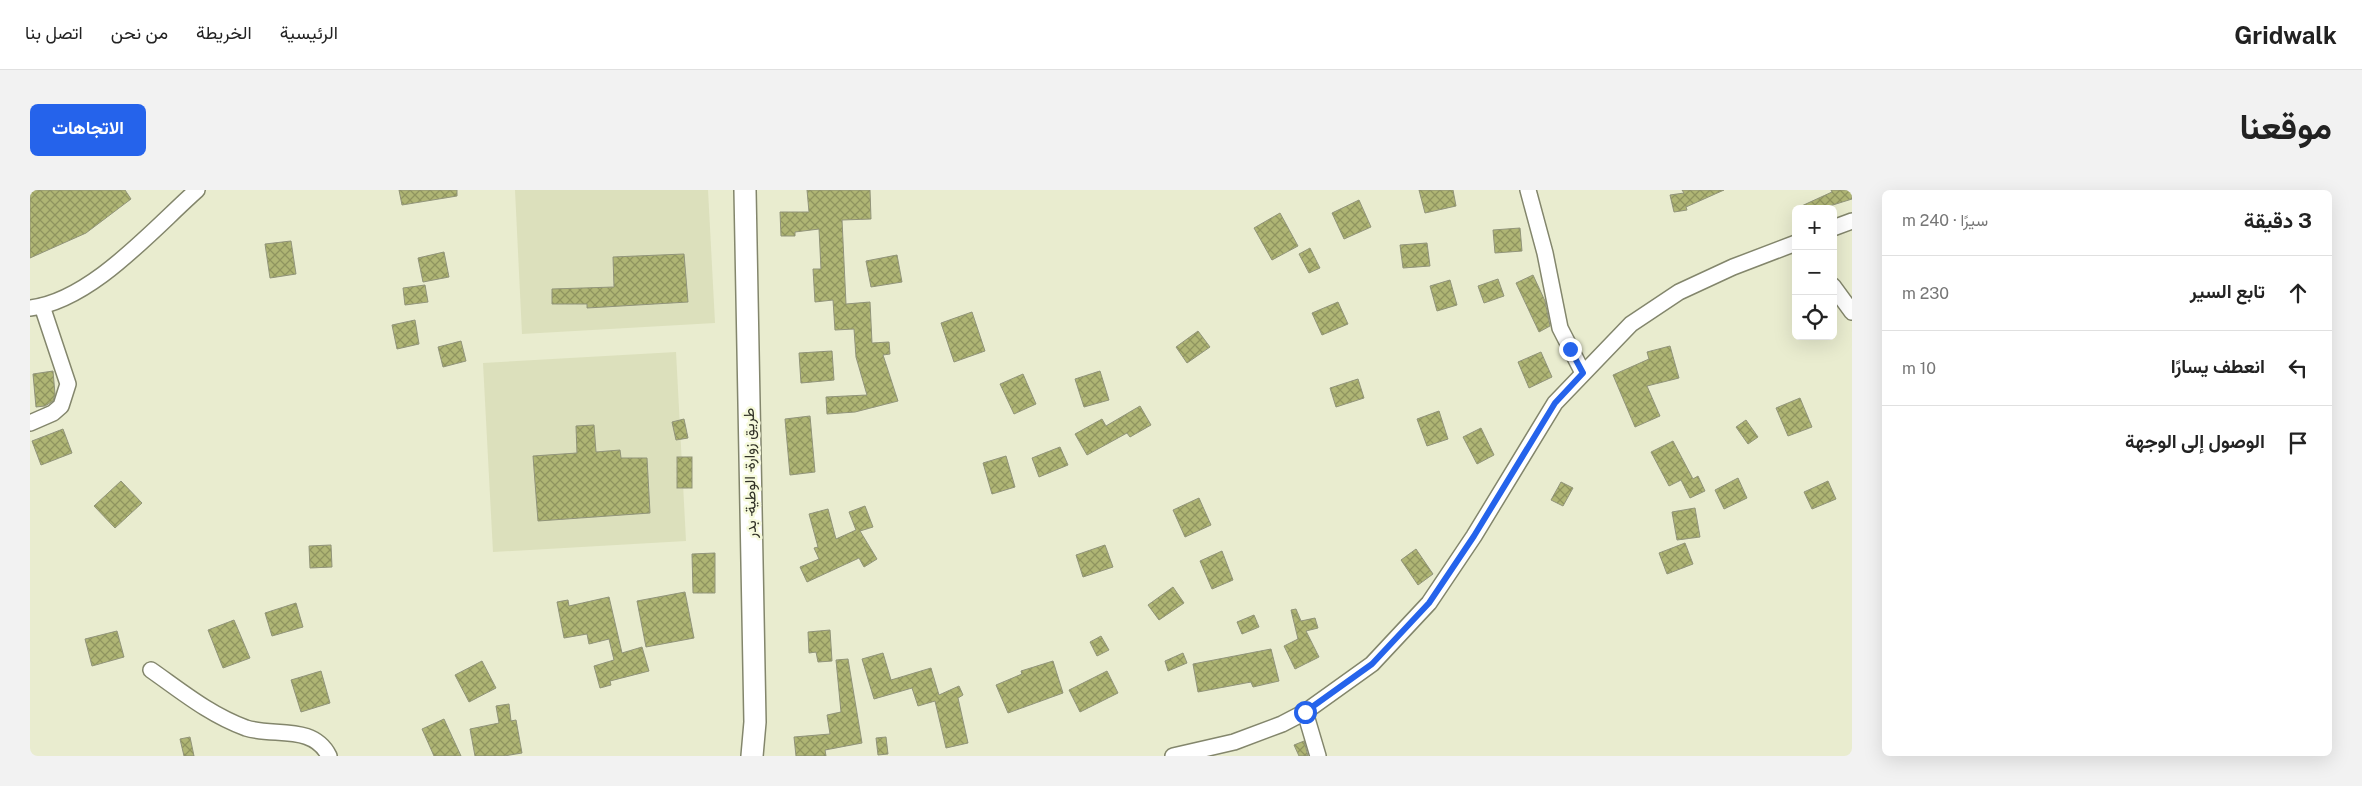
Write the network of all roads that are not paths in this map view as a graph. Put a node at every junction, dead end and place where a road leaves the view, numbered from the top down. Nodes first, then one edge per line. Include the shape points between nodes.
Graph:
1 (197, 190) edge
2 (745, 190) edge
3 (1528, 190) edge
4 (1852, 221) edge
5 (1837, 227) edge
6 (1792, 245) edge
7 (1781, 249) junction
8 (1792, 254) edge
9 (1837, 291) edge
10 (36, 307) edge
11 (1852, 312) edge
12 (1583, 373) junction
13 (30, 423) edge
14 (151, 670) dead end
15 (1305, 712) junction
16 (329, 756) edge
17 (752, 756) edge
18 (1173, 756) edge
19 (1318, 756) edge

1 - 10 street via 102,276 81,290
2 - 17 highway, طريق زوارة- الوطية- بدر via 755,722
3 - 12 street via 1546,253 1560,328
4 - 5 street
6 - 7 street
7 - 8 street
7 - 12 street via 1679,292 1631,324
9 - 11 street
10 - 13 street via 68,384 61,406
12 - 15 street via 1555,403 1429,603 1372,664
14 - 16 street via 228,721 249,728 302,735 315,740
15 - 18 street via 1234,742
15 - 19 street

